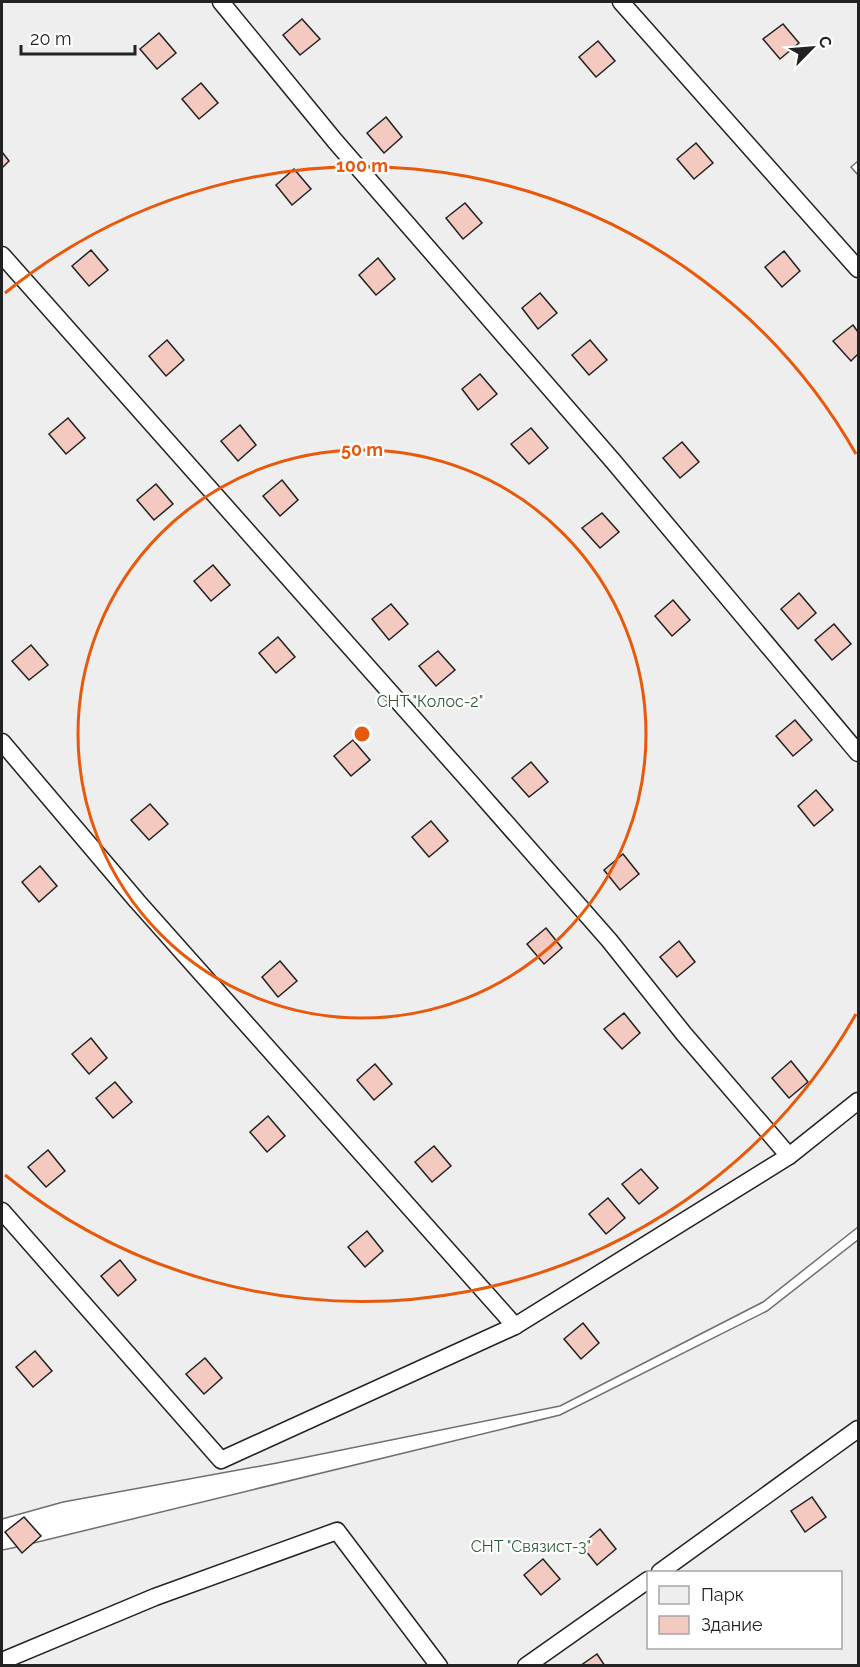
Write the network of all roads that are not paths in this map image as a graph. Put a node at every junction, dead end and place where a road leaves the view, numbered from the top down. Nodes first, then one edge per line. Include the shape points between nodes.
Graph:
1 (221, 2) edge
2 (621, 2) edge
3 (2, 255) edge
4 (858, 269) edge
5 (2, 742) edge
6 (858, 753) edge
7 (858, 1101) edge
8 (789, 1156) junction
9 (2, 1211) edge
10 (515, 1326) junction
11 (858, 1430) edge
12 (661, 1571) edge
13 (647, 1581) edge
14 (2, 1661) edge
15 (439, 1665) edge
16 (526, 1665) edge

1 - 6 lane
2 - 4 lane
3 - 8 lane via 594,922
5 - 10 lane via 137,901
7 - 8 lane
8 - 10 lane
9 - 10 lane via 221,1460
11 - 12 lane
13 - 16 lane
14 - 15 lane via 155,1597 337,1531

